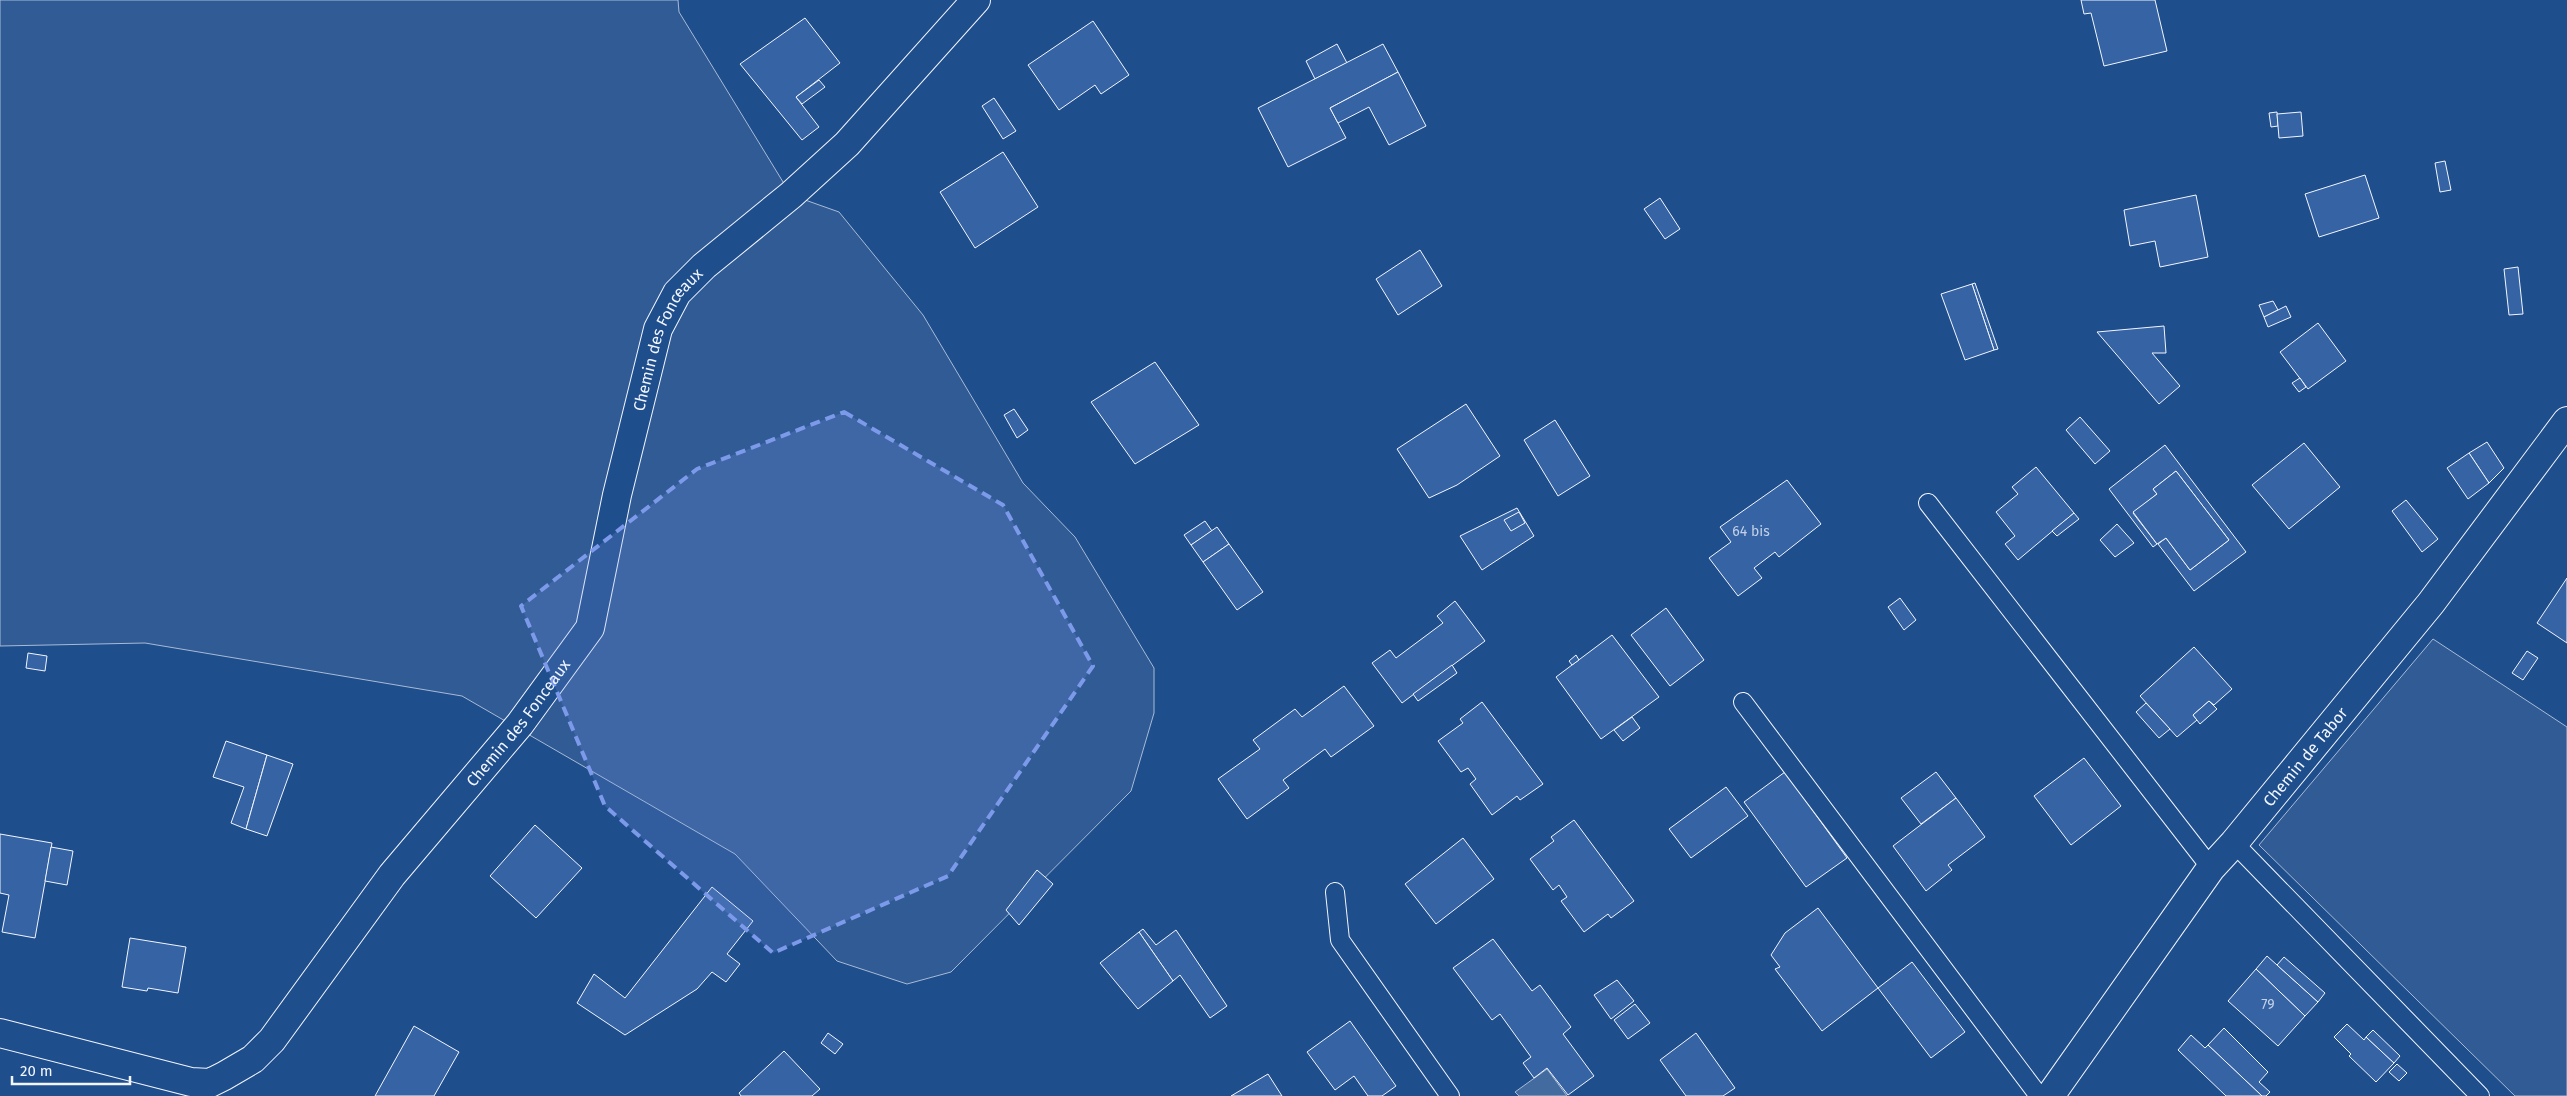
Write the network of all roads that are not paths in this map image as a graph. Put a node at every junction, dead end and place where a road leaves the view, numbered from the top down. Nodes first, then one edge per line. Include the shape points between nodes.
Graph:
1 (976, 0) edge
2 (2567, 421) edge
3 (1928, 503) dead end
4 (1743, 702) dead end
5 (2234, 844) junction
6 (2211, 868) junction
7 (1335, 892) dead end
8 (0, 1033) edge
9 (1450, 1096) edge
10 (2039, 1096) edge
11 (2050, 1096) edge
12 (2480, 1096) edge

1 - 8 street, Chemin des Fonceaux via 847,144 704,266 677,293 658,329 617,495 590,628 520,724 392,875 272,1040 254,1059 210,1083 191,1082
2 - 5 street, Chemin de Tabor via 2431,603
3 - 6 lane
4 - 10 lane
5 - 6 street, Chemin de Tabor
5 - 12 lane
6 - 11 street, Chemin de Tabor
7 - 9 lane via 1340,940

